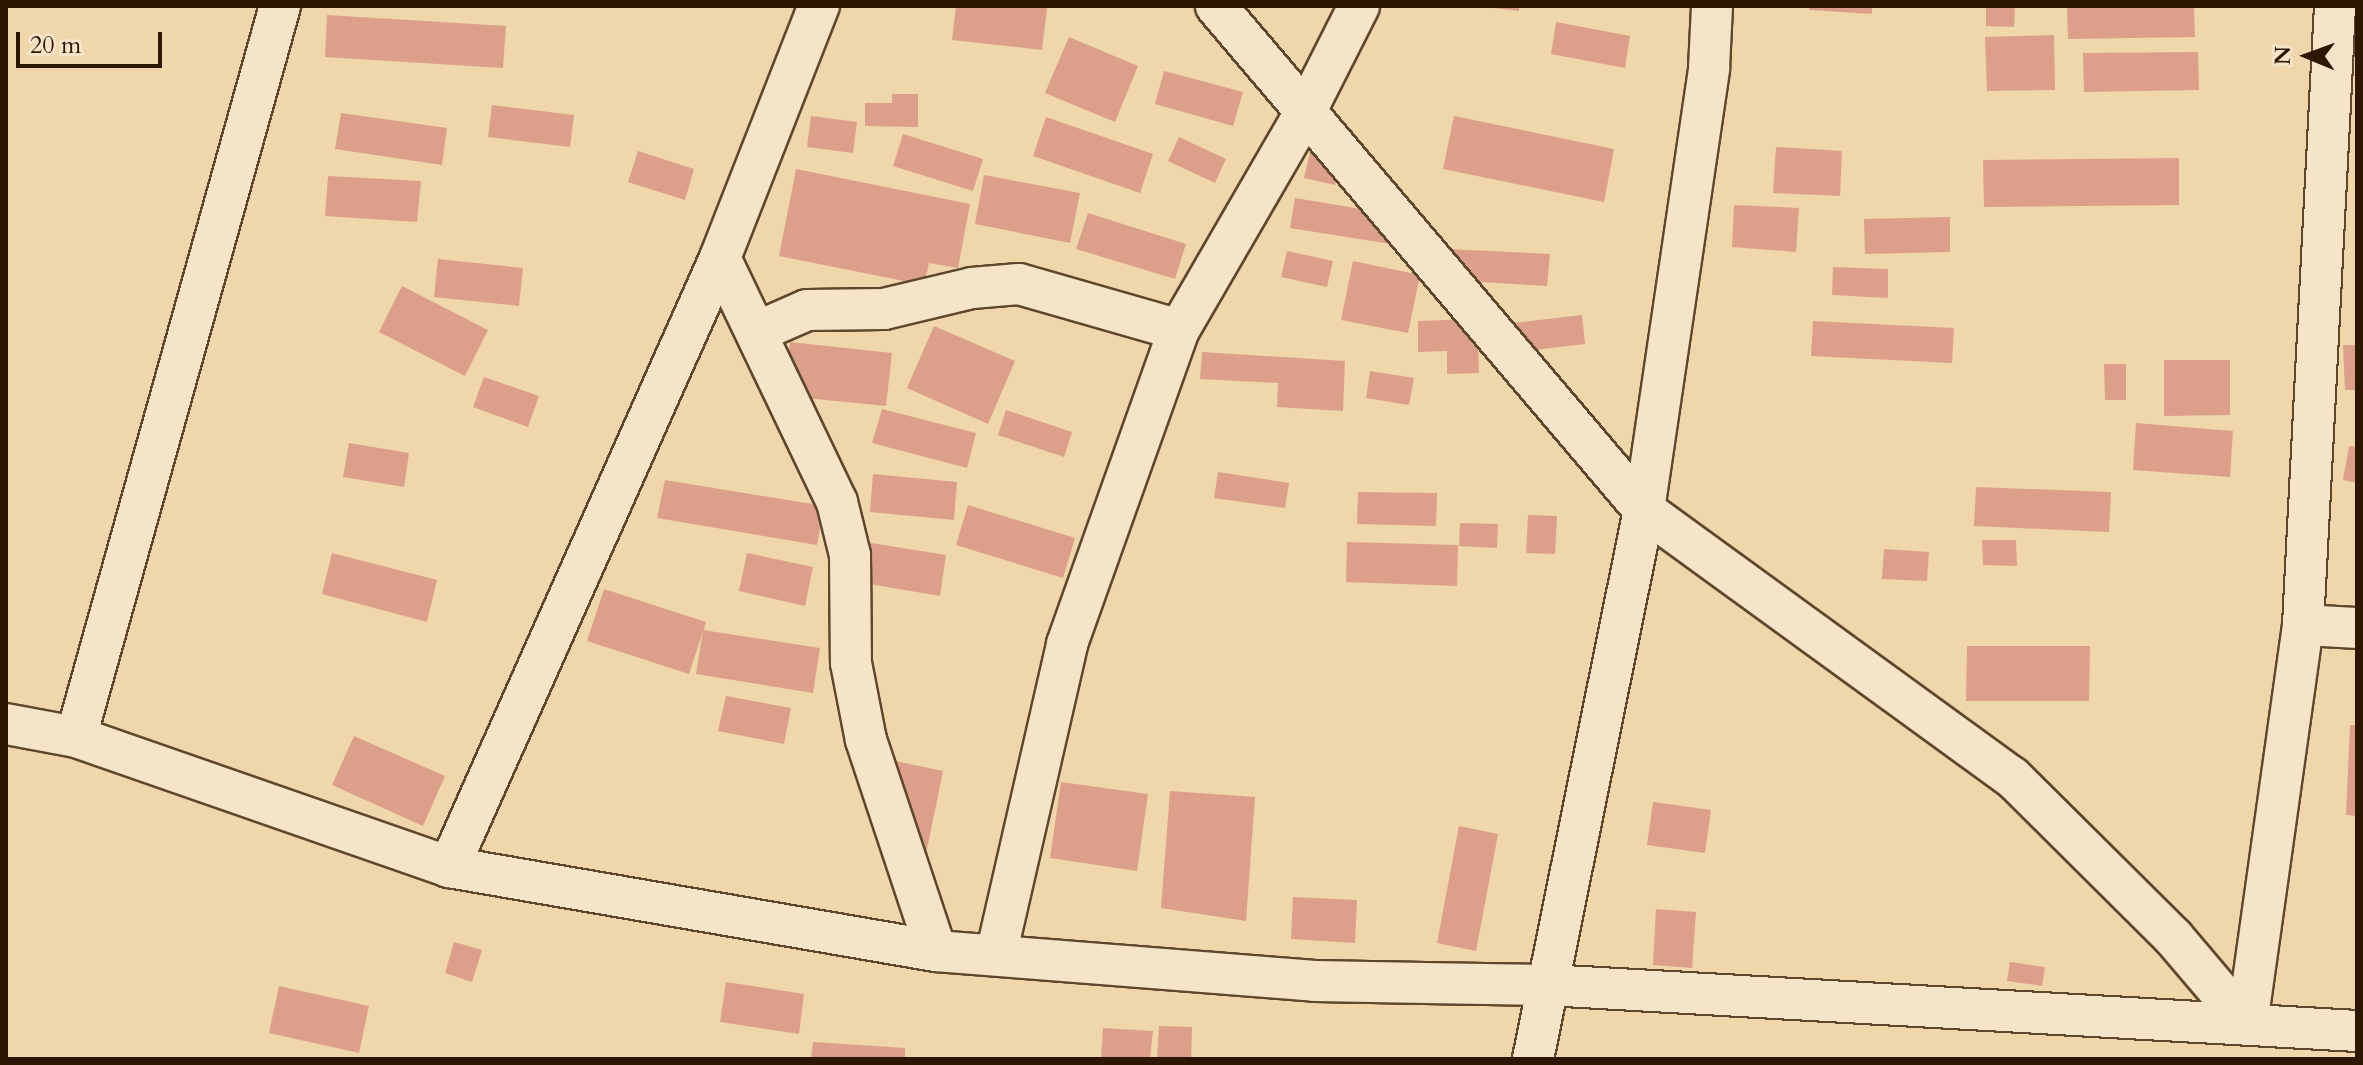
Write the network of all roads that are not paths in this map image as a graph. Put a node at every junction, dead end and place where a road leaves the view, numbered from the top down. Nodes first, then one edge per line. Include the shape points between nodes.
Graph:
1 (280, 6) edge
2 (819, 6) edge
3 (1216, 6) edge
4 (1359, 6) edge
5 (1712, 6) edge
6 (2335, 6) edge
7 (1307, 109) junction
8 (720, 258) junction
9 (1179, 330) junction
10 (759, 331) junction
11 (1644, 510) junction
12 (2303, 625) junction
13 (2357, 628) edge
14 (6, 724) edge
15 (76, 737) junction
16 (449, 867) junction
17 (936, 951) junction
18 (996, 955) junction
19 (1547, 985) junction
20 (2357, 1031) edge
21 (2271, 1036) edge
22 (1533, 1059) edge

1 - 15 street
2 - 8 street
3 - 7 street
4 - 7 street
5 - 11 street via 1709,68
6 - 12 street
7 - 9 street
7 - 11 street
8 - 10 street
8 - 16 street
9 - 10 street via 1019,284 972,288 884,309 807,310
9 - 18 street via 1067,644
10 - 17 street via 837,502 850,555 851,663 866,740
11 - 19 street
11 - 21 street via 2012,777
12 - 13 street
12 - 21 street
14 - 15 street
15 - 16 street
16 - 17 street
17 - 18 street
18 - 19 street via 1315,981
19 - 21 street
19 - 22 street
20 - 21 street

